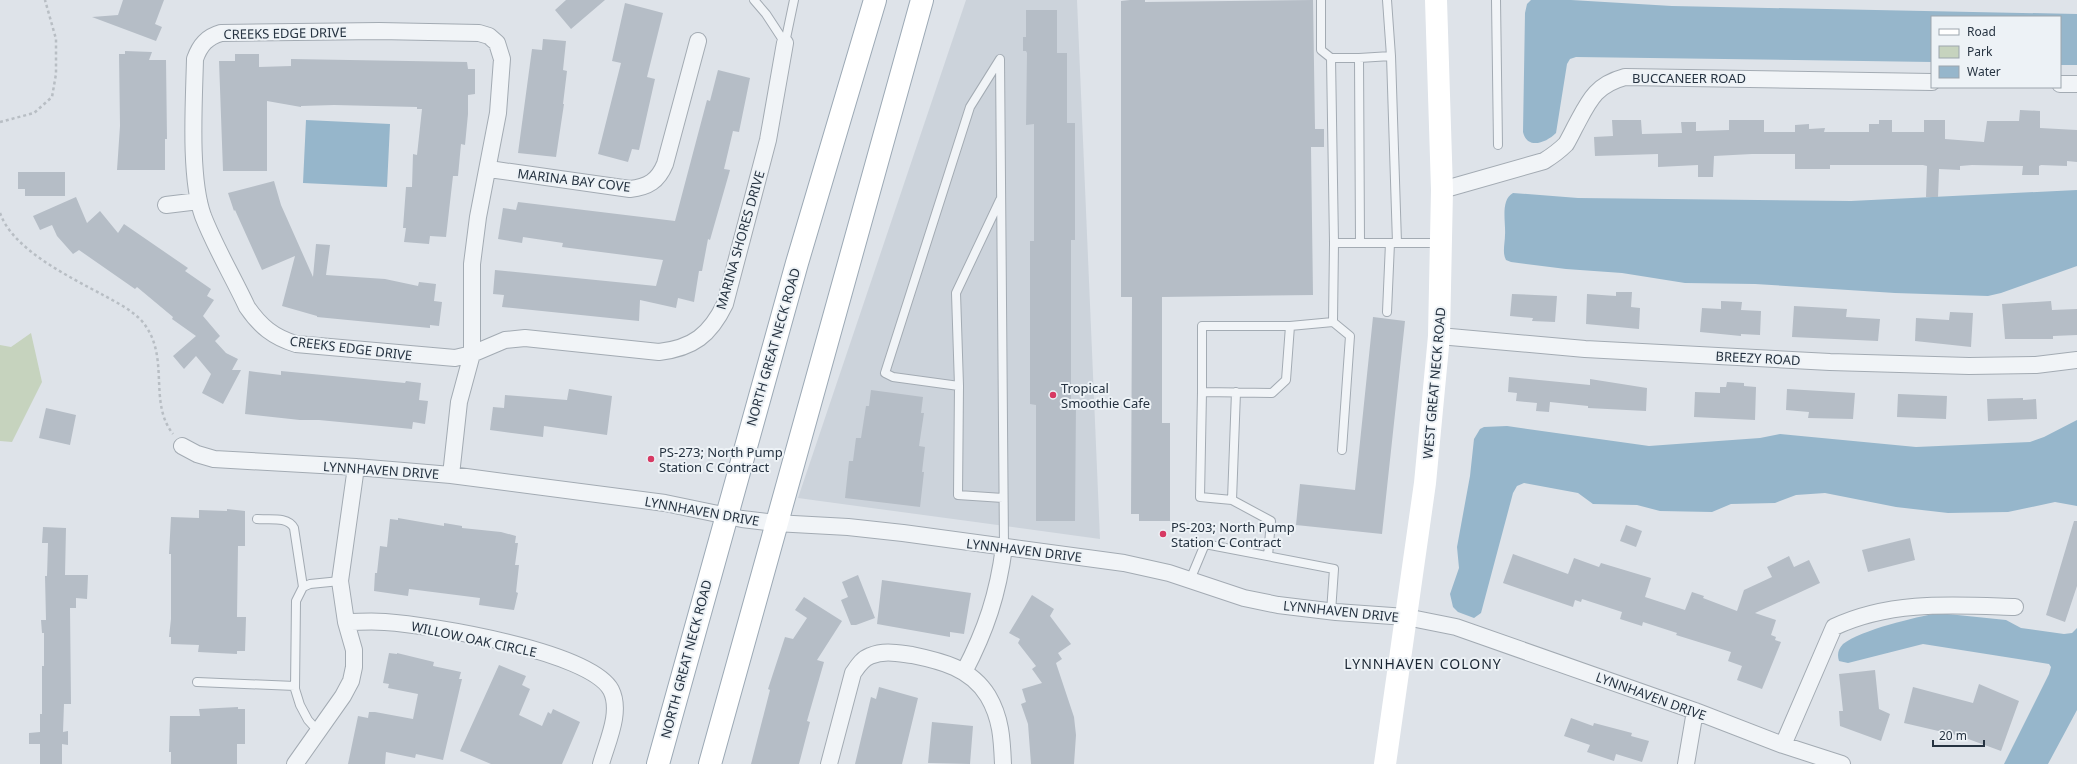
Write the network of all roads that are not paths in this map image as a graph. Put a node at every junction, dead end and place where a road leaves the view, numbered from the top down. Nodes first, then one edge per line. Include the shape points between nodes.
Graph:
1 (754, 0) edge
2 (794, 0) edge
3 (875, 0) edge
4 (922, 0) edge
5 (1321, 0) edge
6 (1387, 0) edge
7 (1436, 0) edge
8 (1496, 0) edge
9 (698, 41) dead end
10 (785, 43) junction
11 (1391, 56) junction
12 (1331, 58) junction
13 (1359, 58) junction
14 (1931, 82) edge
15 (2061, 84) edge
16 (2077, 84) edge
17 (1498, 145) dead end
18 (489, 169) junction
19 (1442, 190) junction
20 (1001, 198) junction
21 (199, 201) junction
22 (166, 205) dead end
23 (1393, 242) junction
24 (1441, 242) junction
25 (1334, 243) junction
26 (1360, 243) junction
27 (1387, 312) dead end
28 (1333, 322) junction
29 (1290, 326) junction
30 (1439, 336) junction
31 (472, 354) junction
32 (2077, 360) edge
33 (959, 386) junction
34 (1202, 392) junction
35 (1236, 392) junction
36 (182, 446) road end
37 (1342, 450) dead end
38 (356, 467) junction
39 (451, 475) junction
40 (1003, 498) junction
41 (1232, 500) junction
42 (726, 515) junction
43 (257, 519) dead end
44 (776, 523) junction
45 (1004, 547) junction
46 (1268, 556) junction
47 (1190, 580) junction
48 (340, 581) junction
49 (303, 587) junction
50 (2015, 607) dead end
51 (1331, 612) junction
52 (1406, 617) junction
53 (346, 622) junction
54 (964, 672) junction
55 (197, 682) dead end
56 (295, 686) junction
57 (1695, 711) junction
58 (318, 731) junction
59 (1783, 745) junction
60 (295, 764) edge
61 (601, 764) edge
62 (658, 764) edge
63 (710, 764) edge
64 (829, 764) edge
65 (1003, 764) edge
66 (1385, 764) edge
67 (1686, 764) edge
68 (1842, 764) edge

1 - 10 lane
2 - 10 lane
3 - 42 main road, NORTH GREAT NECK ROAD
4 - 44 main road
5 - 12 lane via 1321,50
6 - 11 lane
7 - 19 main road, WEST GREAT NECK ROAD
8 - 17 lane
9 - 18 street, MARINA BAY COVE via 665,164 660,175 652,183 642,188 630,189
10 - 31 street, MARINA SHORES DRIVE via 768,140 725,304 707,332 690,344 675,350 659,352 525,338 505,340
11 - 13 lane
11 - 23 lane
12 - 13 lane
12 - 25 lane
13 - 26 lane
14 - 19 street, BUCCANEER ROAD via 1626,77 1599,88 1589,99 1567,142 1544,161
15 - 16 street
18 - 21 street, CREEKS EDGE DRIVE via 498,113 502,60 497,43 489,36 479,33 379,31 221,33 207,40 199,48 195,59 195,162
18 - 31 street, CREEKS EDGE DRIVE via 478,217 472,264
19 - 24 main road, WEST GREAT NECK ROAD
20 - 33 lane via 956,293
20 - 33 lane via 1000,59 970,107 885,373 893,377
20 - 40 lane
21 - 22 street
21 - 31 street, CREEKS EDGE DRIVE via 247,307 266,330 280,339 296,344 430,357 455,358
23 - 24 lane
23 - 26 lane
23 - 27 lane
24 - 30 main road, WEST GREAT NECK ROAD
25 - 26 lane
25 - 28 lane
28 - 29 lane
28 - 37 lane via 1350,336
29 - 34 lane via 1202,326
29 - 35 lane via 1286,380 1272,393
30 - 32 street, BREEZY ROAD via 1585,349 1830,362 1969,366 2036,365
30 - 52 main road, WEST GREAT NECK ROAD via 1429,448
31 - 39 street via 459,402
33 - 40 lane via 958,495
34 - 35 lane
34 - 41 lane via 1200,497
35 - 41 lane
36 - 38 street, LYNNHAVEN DRIVE via 214,459
38 - 39 street, LYNNHAVEN DRIVE
38 - 48 street
39 - 42 street, LYNNHAVEN DRIVE via 665,503
40 - 45 lane
41 - 46 lane via 1271,520
42 - 44 street, LYNNHAVEN DRIVE
42 - 62 main road, NORTH GREAT NECK ROAD
43 - 49 lane via 287,521 292,524
44 - 45 street, LYNNHAVEN DRIVE via 856,528
44 - 63 main road
45 - 47 street, LYNNHAVEN DRIVE via 1124,563
45 - 54 street via 1000,579 991,613
46 - 47 lane via 1205,544
46 - 51 lane via 1334,569
47 - 51 street, LYNNHAVEN DRIVE via 1244,598
48 - 49 lane
48 - 53 street
49 - 56 lane via 296,601
50 - 59 street via 1942,604 1881,610 1854,617 1834,627
51 - 52 street, LYNNHAVEN DRIVE
52 - 57 street, LYNNHAVEN DRIVE via 1456,627
52 - 66 main road, WEST GREAT NECK ROAD
53 - 58 street via 354,650 351,681
53 - 61 street, WILLOW OAK CIRCLE via 401,624 498,640 546,653 596,675 611,691 615,703 615,716
54 - 64 street via 942,661 893,652 880,652 868,656 853,673
54 - 65 street via 987,695 996,712 1001,730
55 - 56 lane
56 - 58 lane via 300,705
57 - 59 street, LYNNHAVEN DRIVE
57 - 67 street
58 - 60 street
59 - 68 street, LYNNHAVEN DRIVE

